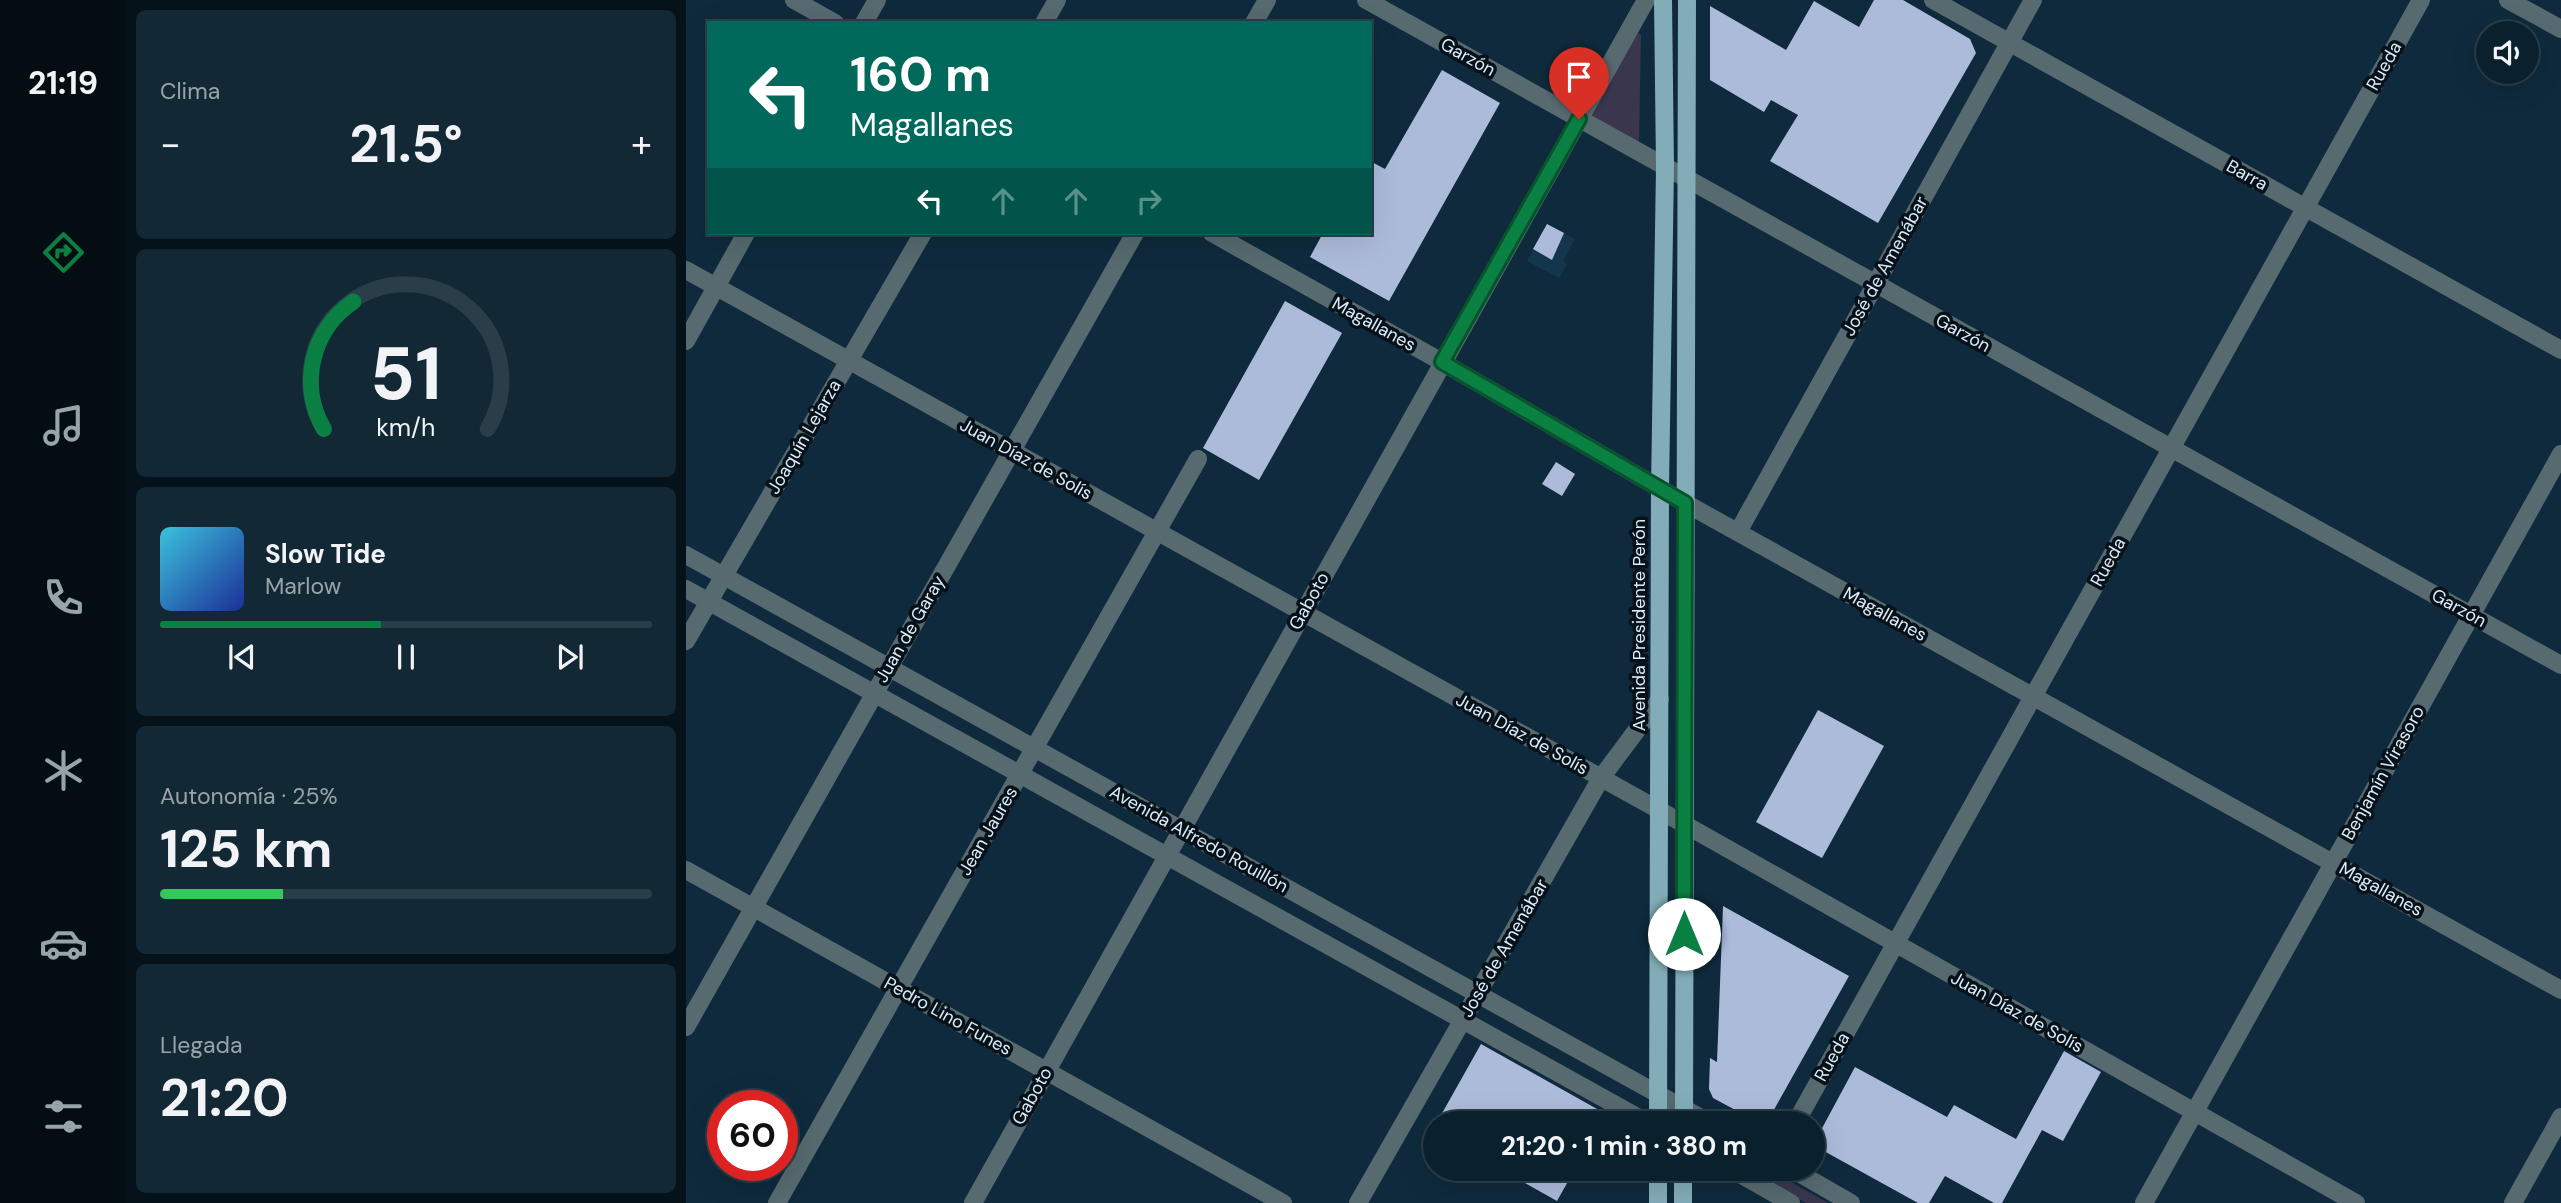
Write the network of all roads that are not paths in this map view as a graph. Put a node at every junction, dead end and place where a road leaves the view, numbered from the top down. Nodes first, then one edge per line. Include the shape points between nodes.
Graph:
1 (794, 0) edge
2 (877, 0) edge
3 (1057, 0) edge
4 (1267, 0) edge
5 (1366, 0) edge
6 (1646, 0) edge
7 (1663, 0) edge
8 (1687, 0) edge
9 (1933, 0) edge
10 (2033, 0) edge
11 (2421, 0) edge
12 (2508, 0) edge
13 (831, 21) edge
14 (865, 21) edge
15 (1045, 21) edge
16 (1255, 21) edge
17 (2561, 29) edge
18 (2009, 42) junction
19 (1579, 119) junction
20 (1665, 167) junction
21 (1686, 179) junction
22 (2306, 208) junction
23 (746, 235) edge
24 (922, 235) edge
25 (1134, 235) edge
26 (1216, 235) edge
27 (686, 270) edge
28 (1875, 284) junction
29 (716, 287) junction
30 (686, 341) edge
31 (2561, 349) edge
32 (848, 360) junction
33 (1442, 362) junction
34 (2171, 449) junction
35 (1011, 451) junction
36 (2561, 453) edge
37 (1198, 459) dead end
38 (1660, 489) junction
39 (1685, 503) junction
40 (1157, 532) junction
41 (1738, 532) junction
42 (686, 555) edge
43 (724, 576) junction
44 (686, 589) edge
45 (709, 602) junction
46 (1302, 612) junction
47 (2471, 615) junction
48 (686, 642) edge
49 (2561, 665) edge
50 (888, 667) junction
51 (874, 693) junction
52 (2033, 696) junction
53 (1660, 699) junction
54 (1035, 748) junction
55 (1020, 774) junction
56 (1601, 778) junction
57 (1659, 810) junction
58 (1684, 825) junction
59 (1181, 829) junction
60 (1166, 855) junction
61 (2333, 863) junction
62 (686, 870) edge
63 (752, 907) junction
64 (1895, 943) junction
65 (899, 989) junction
66 (2561, 990) edge
67 (1478, 993) junction
68 (1463, 1019) junction
69 (686, 1027) edge
70 (1046, 1071) junction
71 (1658, 1093) junction
72 (1627, 1111) edge
73 (1658, 1111) edge
74 (1679, 1111) edge
75 (1684, 1111) edge
76 (1802, 1111) edge
77 (2194, 1112) junction
78 (2561, 1117) edge
79 (1658, 1181) edge
80 (1683, 1181) edge
81 (1752, 1181) edge
82 (1813, 1181) edge
83 (777, 1203) edge
84 (973, 1203) edge
85 (1283, 1203) edge
86 (1358, 1203) edge
87 (1658, 1203) edge
88 (1683, 1203) edge
89 (1791, 1203) edge
90 (1851, 1203) edge
91 (2144, 1203) edge
92 (2356, 1203) edge
93 (2513, 1203) edge

1 - 13 street
2 - 14 street
3 - 15 street
4 - 16 street
5 - 19 street, Garzón
6 - 19 street, Gaboto
7 - 20 main road, Avenida Presidente Perón
8 - 21 main road
9 - 18 street, Barra
10 - 18 street, José de Amenábar
11 - 22 street, Rueda
12 - 17 street
18 - 22 street, Barra
18 - 28 street, José de Amenábar
19 - 20 street, Garzón
19 - 33 street, Gaboto
20 - 21 street, Garzón
20 - 38 main road, Avenida Presidente Perón
21 - 28 street, Garzón
21 - 39 main road
22 - 31 street, Barra
22 - 34 street, Rueda
23 - 29 street
24 - 32 street, Joaquín Lejarza
25 - 35 street, Juan de Garay
26 - 33 street, Magallanes
27 - 29 street, Juan Díaz de Solís
28 - 34 street, Garzón
28 - 41 street, José de Amenábar
29 - 30 street
29 - 32 street, Juan Díaz de Solís
32 - 35 street, Juan Díaz de Solís
32 - 43 street, Joaquín Lejarza
33 - 38 street, Magallanes
33 - 46 street, Gaboto
34 - 47 street, Garzón
34 - 52 street, Rueda
35 - 40 street, Juan Díaz de Solís
35 - 50 street, Juan de Garay
36 - 47 street, Benjamín Virasoro
37 - 40 street, Jean Jaures
38 - 39 street, Magallanes
38 - 53 main road, Avenida Presidente Perón
39 - 41 street, Magallanes
39 - 58 main road
40 - 46 street, Juan Díaz de Solís
40 - 54 street, Jean Jaures
41 - 52 street, Magallanes
42 - 43 street, Avenida Alfredo Rouillón
43 - 45 street, Joaquín Lejarza
43 - 50 street, Avenida Alfredo Rouillón
44 - 45 street, Avenida Alfredo Rouillón
45 - 48 street, Joaquín Lejarza
45 - 51 street, Avenida Alfredo Rouillón
46 - 56 street, Juan Díaz de Solís
46 - 59 street, Gaboto
47 - 49 street, Garzón
47 - 61 street, Benjamín Virasoro
50 - 51 street, Juan de Garay
50 - 54 street, Avenida Alfredo Rouillón
51 - 55 street, Avenida Alfredo Rouillón
51 - 63 street, Juan de Garay
52 - 61 street, Magallanes
52 - 64 street, Rueda
53 - 56 street, José de Amenábar
53 - 57 main road, Avenida Presidente Perón
54 - 55 street, Jean Jaures
54 - 59 street, Avenida Alfredo Rouillón
55 - 60 street, Avenida Alfredo Rouillón
55 - 65 street, Jean Jaures
56 - 57 street, Juan Díaz de Solís
56 - 67 street, José de Amenábar
57 - 58 street, Juan Díaz de Solís
57 - 71 main road, Avenida Presidente Perón
58 - 64 street, Juan Díaz de Solís
58 - 75 main road
59 - 60 street, Gaboto
59 - 67 street, Avenida Alfredo Rouillón
60 - 68 street, Avenida Alfredo Rouillón
60 - 70 street, Gaboto
61 - 66 street, Magallanes
61 - 77 street, Benjamín Virasoro
62 - 63 street, Pedro Lino Funes
63 - 65 street, Pedro Lino Funes
63 - 69 street, Juan de Garay
64 - 76 street, Rueda
64 - 77 street, Juan Díaz de Solís
65 - 70 street, Pedro Lino Funes
65 - 83 street, Jean Jaures
67 - 68 street, José de Amenábar
67 - 71 street, Avenida Alfredo Rouillón
68 - 72 street, Avenida Alfredo Rouillón
68 - 86 street, José de Amenábar
70 - 84 street, Gaboto
70 - 85 street, Pedro Lino Funes
71 - 73 main road, Avenida Presidente Perón
71 - 74 street, Avenida Alfredo Rouillón
77 - 91 street, Benjamín Virasoro
77 - 92 street, Juan Díaz de Solís
78 - 93 street
79 - 87 main road
80 - 88 main road
81 - 89 street
82 - 90 street

